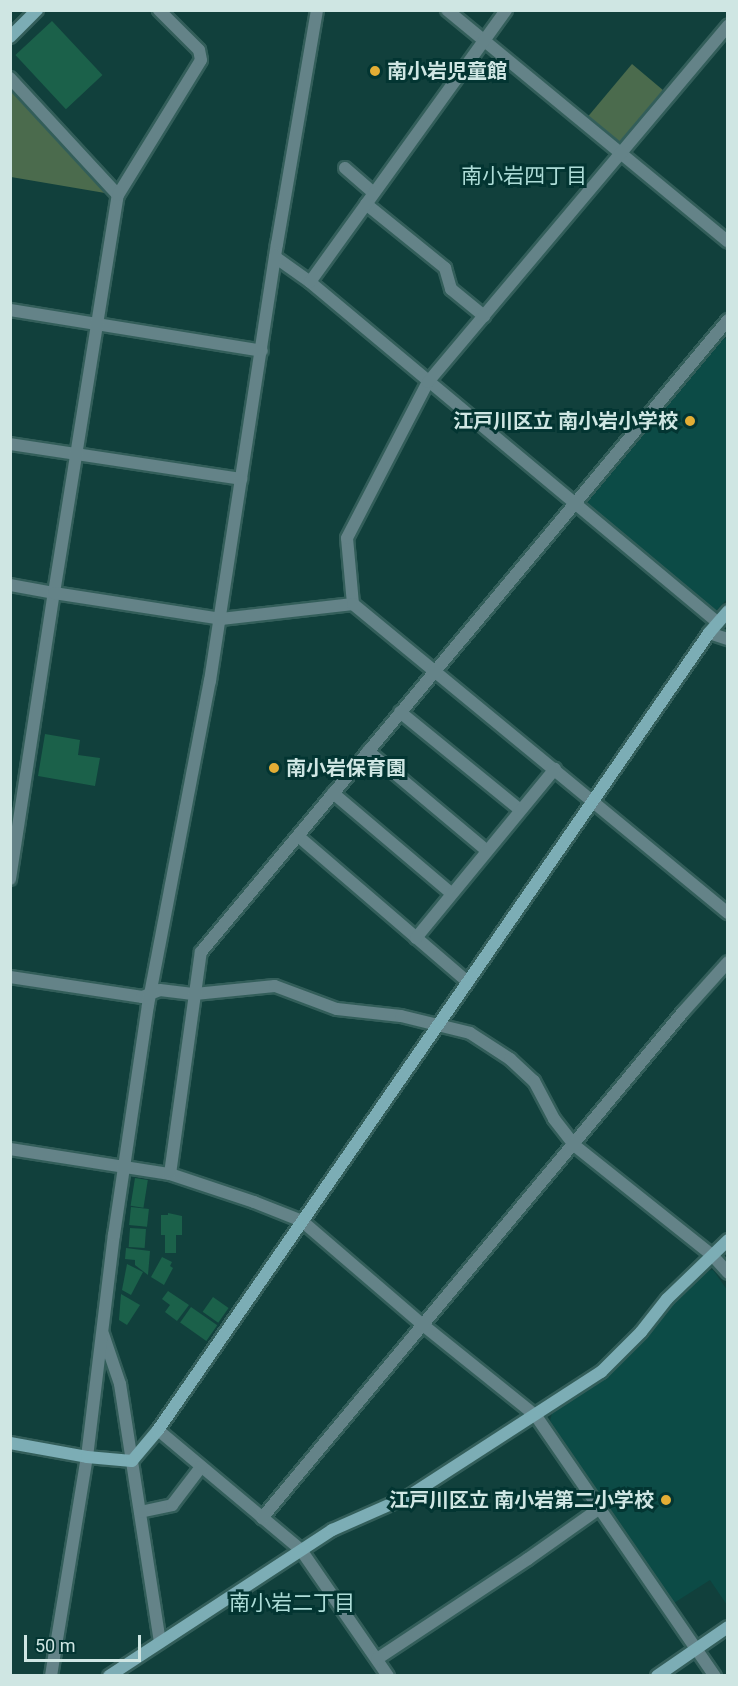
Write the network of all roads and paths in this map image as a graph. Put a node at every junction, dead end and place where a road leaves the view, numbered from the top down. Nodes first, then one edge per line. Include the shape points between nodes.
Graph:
1 (38, 10) edge
2 (159, 10) edge
3 (317, 10) edge
4 (447, 10) edge
5 (506, 10) edge
6 (728, 26) edge
7 (10, 37) edge
8 (482, 41) junction
9 (10, 78) edge
10 (619, 155) junction
11 (345, 168) dead end
12 (374, 193) junction
13 (118, 195) junction
14 (366, 204) junction
15 (728, 242) edge
16 (275, 257) junction
17 (310, 282) junction
18 (10, 309) edge
19 (484, 316) junction
20 (728, 320) edge
21 (99, 323) junction
22 (262, 351) junction
23 (428, 382) junction
24 (10, 444) edge
25 (77, 454) junction
26 (241, 479) junction
27 (575, 505) junction
28 (10, 585) edge
29 (54, 593) junction
30 (353, 604) junction
31 (728, 611) edge
32 (220, 619) junction
33 (717, 622) junction
34 (709, 633) junction
35 (728, 639) edge
36 (435, 671) junction
37 (400, 712) junction
38 (368, 751) junction
39 (555, 769) junction
40 (333, 793) junction
41 (593, 801) junction
42 (520, 810) junction
43 (298, 836) junction
44 (486, 850) junction
45 (10, 879) edge
46 (451, 893) junction
47 (728, 913) edge
48 (416, 938) junction
49 (728, 962) edge
50 (10, 977) edge
51 (468, 982) junction
52 (150, 993) junction
53 (195, 994) junction
54 (438, 1025) junction
55 (574, 1145) junction
56 (10, 1149) edge
57 (125, 1168) junction
58 (170, 1174) junction
59 (302, 1221) junction
60 (728, 1240) edge
61 (711, 1255) junction
62 (728, 1274) edge
63 (423, 1325) junction
64 (102, 1330) junction
65 (536, 1416) junction
66 (158, 1430) junction
67 (10, 1443) edge
68 (87, 1457) junction
69 (132, 1461) junction
70 (201, 1467) junction
71 (600, 1508) junction
72 (140, 1512) junction
73 (262, 1518) junction
74 (301, 1550) junction
75 (728, 1627) edge
76 (160, 1642) junction
77 (697, 1647) junction
78 (377, 1659) junction
79 (51, 1676) edge
80 (109, 1676) edge
81 (388, 1676) edge
82 (657, 1676) edge
83 (715, 1676) edge

1 - 7 street
2 - 13 street via 199,50 201,60
3 - 16 street
4 - 8 street
5 - 8 street
6 - 10 street
8 - 10 street
8 - 12 street
9 - 13 street
10 - 15 street
10 - 19 street
11 - 12 street
12 - 14 street
13 - 21 street
14 - 17 street
14 - 19 street via 445,268 451,289
16 - 17 street
16 - 22 street
17 - 23 street
18 - 21 street
19 - 23 street
20 - 27 street
21 - 22 street
21 - 25 street
22 - 26 street
23 - 27 street
23 - 30 street via 347,538
24 - 25 street
25 - 26 street
25 - 29 street
26 - 32 street
27 - 33 street
27 - 36 street
28 - 29 street
29 - 32 street
29 - 45 street
30 - 32 street
30 - 36 street
31 - 33 street
32 - 52 street
33 - 34 street
34 - 35 street
34 - 41 street
36 - 37 street
36 - 39 street
37 - 38 street
37 - 42 street
38 - 40 street
38 - 44 street
39 - 41 street
39 - 42 street
40 - 43 street
40 - 46 street
41 - 47 street
41 - 51 street
42 - 44 street
43 - 48 street
43 - 53 street via 201,952
44 - 46 street
46 - 48 street
48 - 51 street
49 - 55 street
50 - 52 street via 142,996
51 - 54 street
52 - 53 street via 160,990
52 - 57 street
53 - 54 street via 275,986 337,1009 401,1016
53 - 58 street
54 - 55 street via 470,1034 510,1059 534,1081 554,1119
54 - 59 street
55 - 61 street
55 - 63 street
56 - 57 street
57 - 58 street
57 - 64 street
58 - 59 street
59 - 63 street
59 - 66 street
60 - 61 street
61 - 62 street
61 - 65 street via 601,1372
63 - 65 street
63 - 73 street
64 - 68 street
64 - 69 street via 120,1384
65 - 71 street
65 - 74 street via 408,1496 332,1530
66 - 69 street
66 - 70 street
67 - 68 street
68 - 69 street
68 - 79 street
69 - 72 street
70 - 72 street via 172,1505
70 - 73 street
71 - 77 street
71 - 78 street
72 - 76 street
73 - 74 street
74 - 76 street
74 - 78 street
75 - 77 street
76 - 80 street
77 - 82 street
77 - 83 street
78 - 81 street

